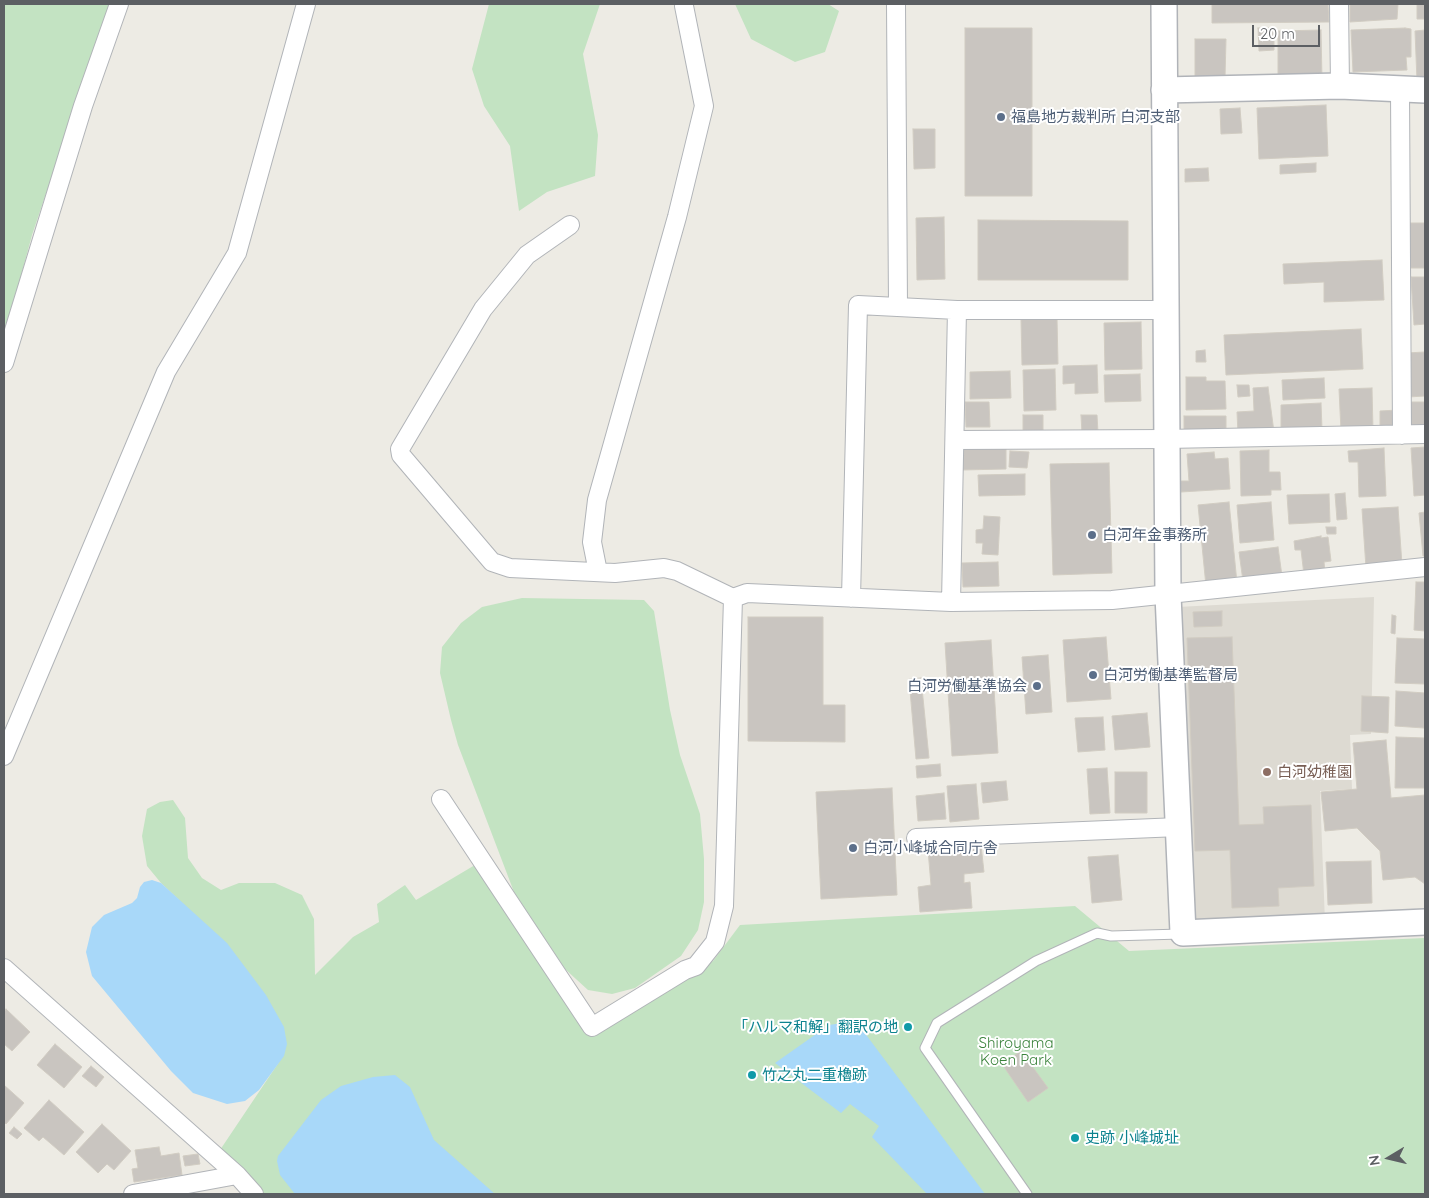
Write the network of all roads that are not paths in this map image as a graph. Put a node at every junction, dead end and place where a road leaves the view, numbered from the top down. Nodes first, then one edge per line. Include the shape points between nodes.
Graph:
1 (119, 4) edge
2 (306, 4) edge
3 (896, 4) edge
4 (1164, 4) edge
5 (1340, 4) edge
6 (684, 6) dead end
7 (1340, 86) junction
8 (1164, 90) junction
9 (1400, 90) junction
10 (1425, 90) edge
11 (570, 224) dead end
12 (898, 307) junction
13 (957, 310) junction
14 (1167, 310) junction
15 (4, 363) edge
16 (1425, 434) edge
17 (1402, 435) junction
18 (955, 440) junction
19 (1166, 440) junction
20 (1425, 568) edge
21 (598, 572) junction
22 (1168, 595) junction
23 (733, 598) junction
24 (851, 598) junction
25 (951, 602) junction
26 (4, 756) edge
27 (441, 799) dead end
28 (1179, 827) junction
29 (916, 838) dead end
30 (1425, 922) edge
31 (1183, 934) junction
32 (4, 968) edge
33 (237, 1175) junction
34 (134, 1194) edge
35 (254, 1194) edge
36 (1027, 1194) edge

1 - 15 street via 83,106
2 - 26 street via 238,253 166,372
3 - 12 street
4 - 8 street
5 - 7 street
6 - 21 street via 704,106 677,217 597,500 592,542
7 - 8 street
7 - 9 street
8 - 14 street
9 - 10 street
9 - 17 street
11 - 21 street via 527,255 483,309 400,449 401,455 492,562 510,568
12 - 13 street
12 - 24 street via 858,305
13 - 14 street
13 - 18 street
14 - 19 street
16 - 17 street
17 - 19 street
18 - 19 street
18 - 25 street
19 - 22 street
20 - 22 street
21 - 23 street via 664,568
22 - 25 street via 1112,600
22 - 28 street
23 - 24 street via 747,593
23 - 27 street via 724,906 716,942 696,966 592,1028
24 - 25 street
28 - 29 street
28 - 31 street
30 - 31 street
31 - 36 lane via 1111,936 1097,933 1036,961 937,1023 925,1048
32 - 33 street
33 - 34 street
33 - 35 street

